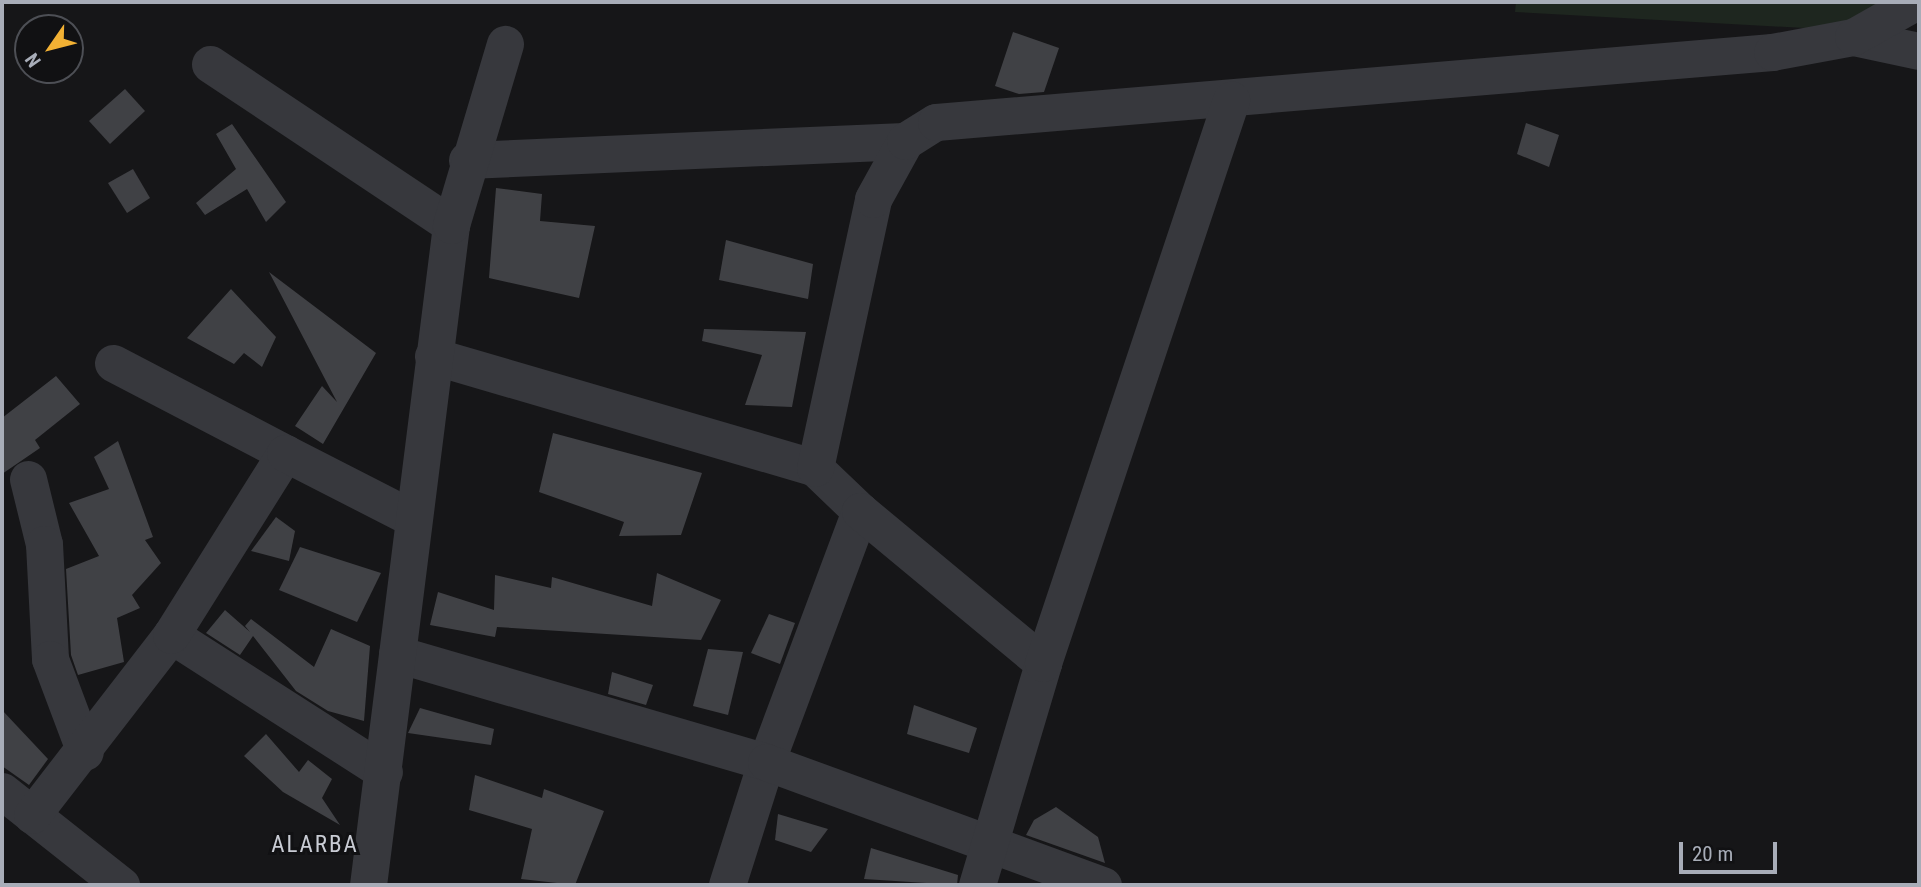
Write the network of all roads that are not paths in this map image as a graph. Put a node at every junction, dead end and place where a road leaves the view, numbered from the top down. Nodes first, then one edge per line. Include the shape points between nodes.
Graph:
1 (1915, 2) edge
2 (1853, 37) junction
3 (505, 44) dead end
4 (1919, 51) edge
5 (210, 64) dead end
6 (1231, 100) junction
7 (905, 141) junction
8 (467, 159) junction
9 (451, 225) junction
10 (433, 356) junction
11 (113, 363) dead end
12 (285, 453) junction
13 (815, 468) junction
14 (28, 479) dead end
15 (860, 511) junction
16 (410, 517) junction
17 (171, 635) junction
18 (397, 654) junction
19 (1043, 663) junction
20 (85, 752) junction
21 (766, 762) junction
22 (384, 772) junction
23 (2, 791) edge
24 (32, 815) junction
25 (990, 846) junction
26 (115, 883) edge
27 (368, 885) edge
28 (727, 885) edge
29 (977, 885) edge
30 (1103, 885) edge

1 - 2 street
2 - 4 street
2 - 6 street via 1703,60 1465,75
3 - 8 street
5 - 9 street
6 - 7 street via 936,122
6 - 19 street
7 - 8 street
7 - 13 street via 886,165 861,235
8 - 9 street
9 - 10 street
10 - 13 street
10 - 16 street
11 - 12 street
12 - 16 street
12 - 17 street
13 - 15 street
14 - 20 street via 44,544 50,659
15 - 19 street
15 - 21 street
16 - 18 street
17 - 20 street
17 - 22 street
18 - 21 street
18 - 22 street
19 - 25 street
20 - 24 street
21 - 25 street
21 - 28 street
22 - 27 street
23 - 24 street
24 - 26 street
25 - 29 street
25 - 30 street

